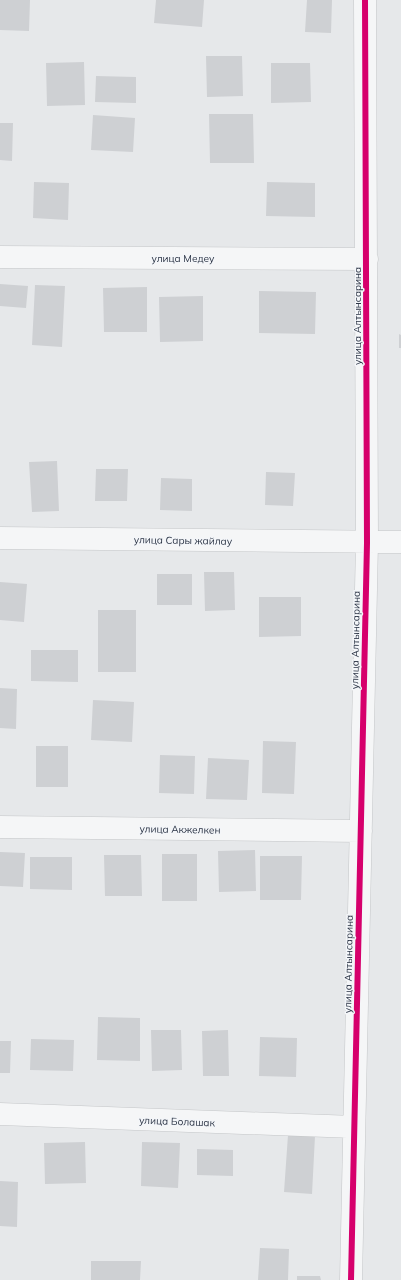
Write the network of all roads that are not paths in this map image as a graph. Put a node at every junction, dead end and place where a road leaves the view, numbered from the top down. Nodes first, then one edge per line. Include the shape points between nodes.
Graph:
1 (366, 0) edge
2 (0, 257) edge
3 (367, 259) junction
4 (0, 538) edge
5 (401, 542) edge
6 (367, 543) junction
7 (0, 827) edge
8 (361, 831) junction
9 (0, 1114) edge
10 (354, 1127) junction
11 (351, 1280) edge

1 - 3 street, улица Алтынсарина
2 - 3 street, улица Медеу
3 - 6 street, улица Алтынсарина
4 - 6 street, улица Сары жайлау
5 - 6 street, улица Сары жайлау
6 - 8 street, улица Алтынсарина
7 - 8 street, улица Акжелкен
8 - 10 street, улица Алтынсарина
9 - 10 street, улица Болашак
10 - 11 street, улица Алтынсарина

